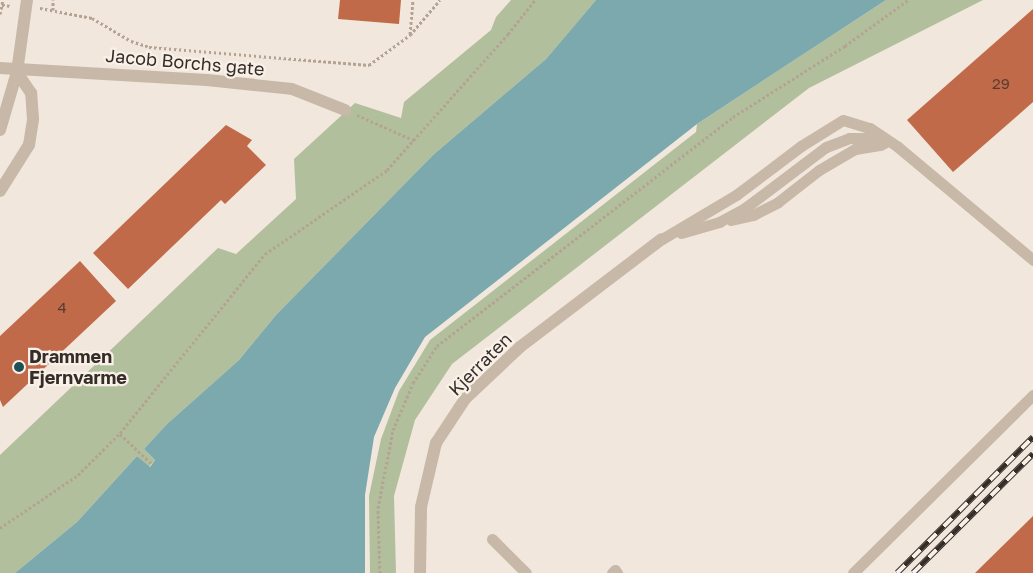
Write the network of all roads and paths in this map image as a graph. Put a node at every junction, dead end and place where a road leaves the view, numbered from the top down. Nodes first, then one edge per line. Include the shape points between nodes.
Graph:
1 (3, 0) edge
2 (53, 0) edge
3 (413, 0) edge
4 (440, 0) edge
5 (535, 0) edge
6 (908, 0) edge
7 (27, 4) edge
8 (2, 5) junction
9 (52, 10) junction
10 (0, 14) edge
11 (410, 35) junction
12 (0, 68) edge
13 (18, 72) junction
14 (345, 110) joint
15 (0, 130) edge
16 (416, 141) junction
17 (898, 148) junction
18 (0, 191) edge
19 (662, 239) junction
20 (1033, 260) edge
21 (1033, 395) edge
22 (120, 433) junction
23 (152, 464) dead end
24 (0, 528) edge
25 (492, 539) dead end
26 (380, 573) edge
27 (420, 573) edge
28 (526, 573) edge
29 (612, 573) edge
30 (618, 573) edge
31 (853, 573) edge

1 - 8 path
2 - 9 path
3 - 11 path
4 - 11 path
5 - 16 path
6 - 26 path via 845,46 733,117 437,346 413,382 393,430 378,508
7 - 8 path
7 - 9 path
7 - 13 street
8 - 10 path
9 - 11 path via 92,18 149,48 369,65
12 - 13 street, Jacob Borchs gate
13 - 14 street, Jacob Borchs gate via 77,71 254,85 311,94
13 - 15 street
13 - 18 street via 31,93 33,119 29,145
14 - 16 path
16 - 22 path via 367,186 265,254
17 - 19 lane via 870,138 848,138 810,158 745,208 719,222
17 - 19 lane via 870,128 843,120 736,195
17 - 20 lane
19 - 27 street, Kjerraten via 520,347 465,399 436,443 420,507
21 - 31 lane
22 - 23 path
22 - 24 path via 78,475
25 - 28 lane
29 - 30 lane via 615,570

